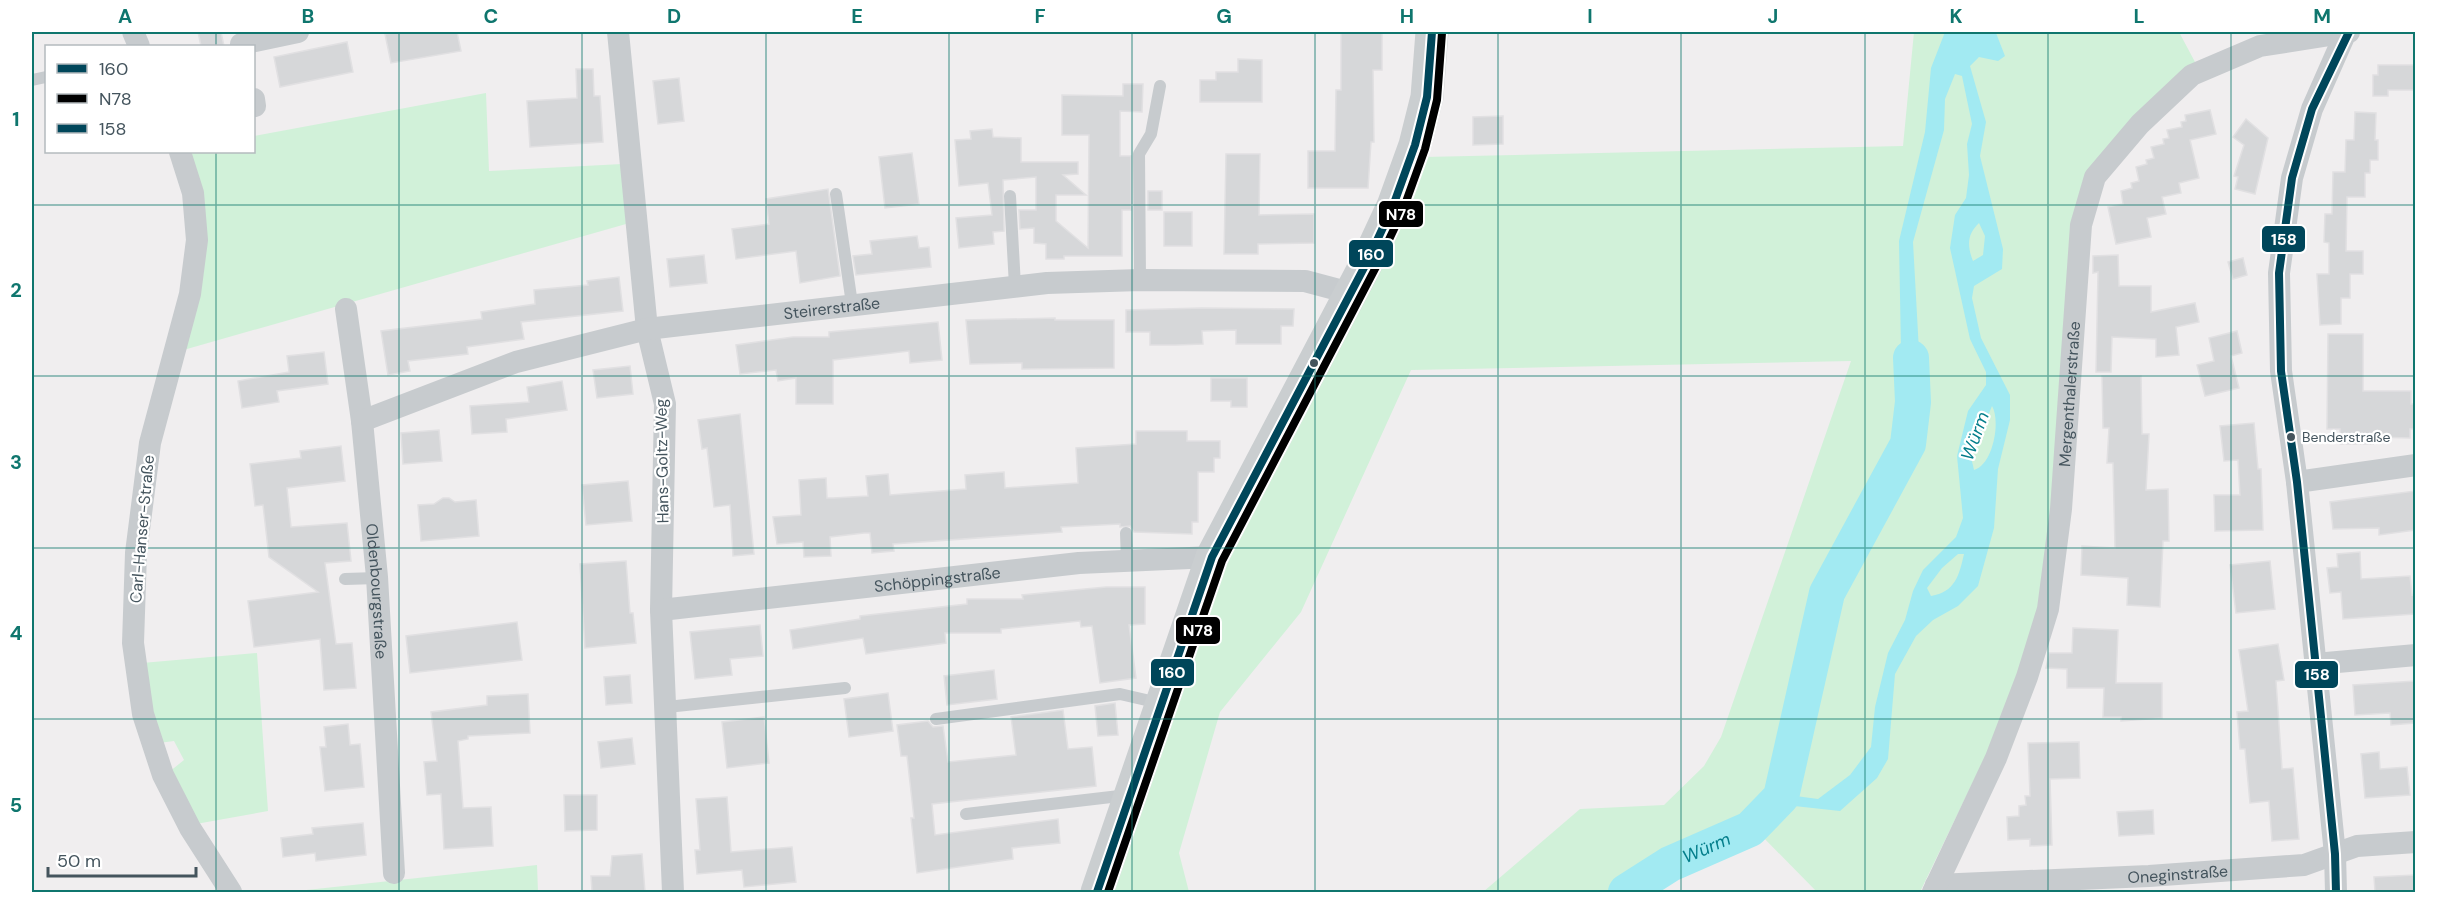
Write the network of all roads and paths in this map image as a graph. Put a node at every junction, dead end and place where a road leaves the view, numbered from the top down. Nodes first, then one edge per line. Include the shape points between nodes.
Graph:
1 (298, 32) edge
2 (618, 32) edge
3 (1432, 32) edge
4 (2347, 32) edge
5 (240, 41) edge
6 (1160, 86) dead end
7 (180, 153) edge
8 (836, 194) dead end
9 (1010, 196) dead end
10 (1140, 280) junction
11 (1015, 286) junction
12 (1350, 293) junction
13 (852, 304) junction
14 (346, 309) dead end
15 (646, 329) junction
16 (362, 421) junction
17 (2415, 465) edge
18 (2297, 482) junction
19 (1126, 533) dead end
20 (1212, 557) junction
21 (1127, 561) junction
22 (377, 578) junction
23 (345, 579) dead end
24 (661, 609) junction
25 (2415, 655) edge
26 (2315, 664) junction
27 (845, 688) dead end
28 (1160, 704) junction
29 (667, 707) junction
30 (936, 719) dead end
31 (1130, 795) junction
32 (966, 814) dead end
33 (2415, 842) edge
34 (2335, 854) junction
35 (394, 873) dead end
36 (1935, 889) edge
37 (231, 892) edge
38 (673, 892) edge
39 (1097, 892) edge
40 (2336, 892) edge

1 - 5 street
2 - 15 street, Hans-Goltz-Weg
3 - 12 main road via 1427,97 1415,145 1393,206
4 - 18 street via 2312,109 2292,178 2279,273 2281,371
4 - 36 street, Mergenthalerstraße via 2260,46 2192,75 2140,124 2095,177 2080,236 2061,509 2048,609 1996,758
6 - 10 lane via 1151,134 1139,153
7 - 37 street, Carl-Hanser-Straße via 193,193 197,240 190,294 150,443 136,553 133,643 143,714 163,775 190,828
8 - 13 lane
9 - 11 lane
10 - 11 street, Steirerstraße
10 - 12 street, Steirerstraße via 1305,281
11 - 13 street, Steirerstraße
12 - 20 main road
13 - 15 street, Steirerstraße
14 - 16 street, Oldenbourgstraße
15 - 16 street, Steirerstraße via 516,362
15 - 24 street, Hans-Goltz-Weg via 665,405
16 - 22 street, Oldenbourgstraße
17 - 18 street
18 - 26 street
19 - 21 lane
20 - 21 street, Schöppingstraße
20 - 28 main road
21 - 24 street, Schöppingstraße
22 - 23 lane
22 - 35 street, Oldenbourgstraße
24 - 29 street, Hans-Goltz-Weg
25 - 26 street
26 - 34 street
27 - 29 lane
28 - 30 lane via 1120,694
28 - 31 main road
29 - 38 street, Hans-Goltz-Weg
31 - 32 lane
31 - 39 main road
33 - 34 street, Oneginstraße via 2357,846
34 - 36 street, Oneginstraße via 2304,865
34 - 40 street

